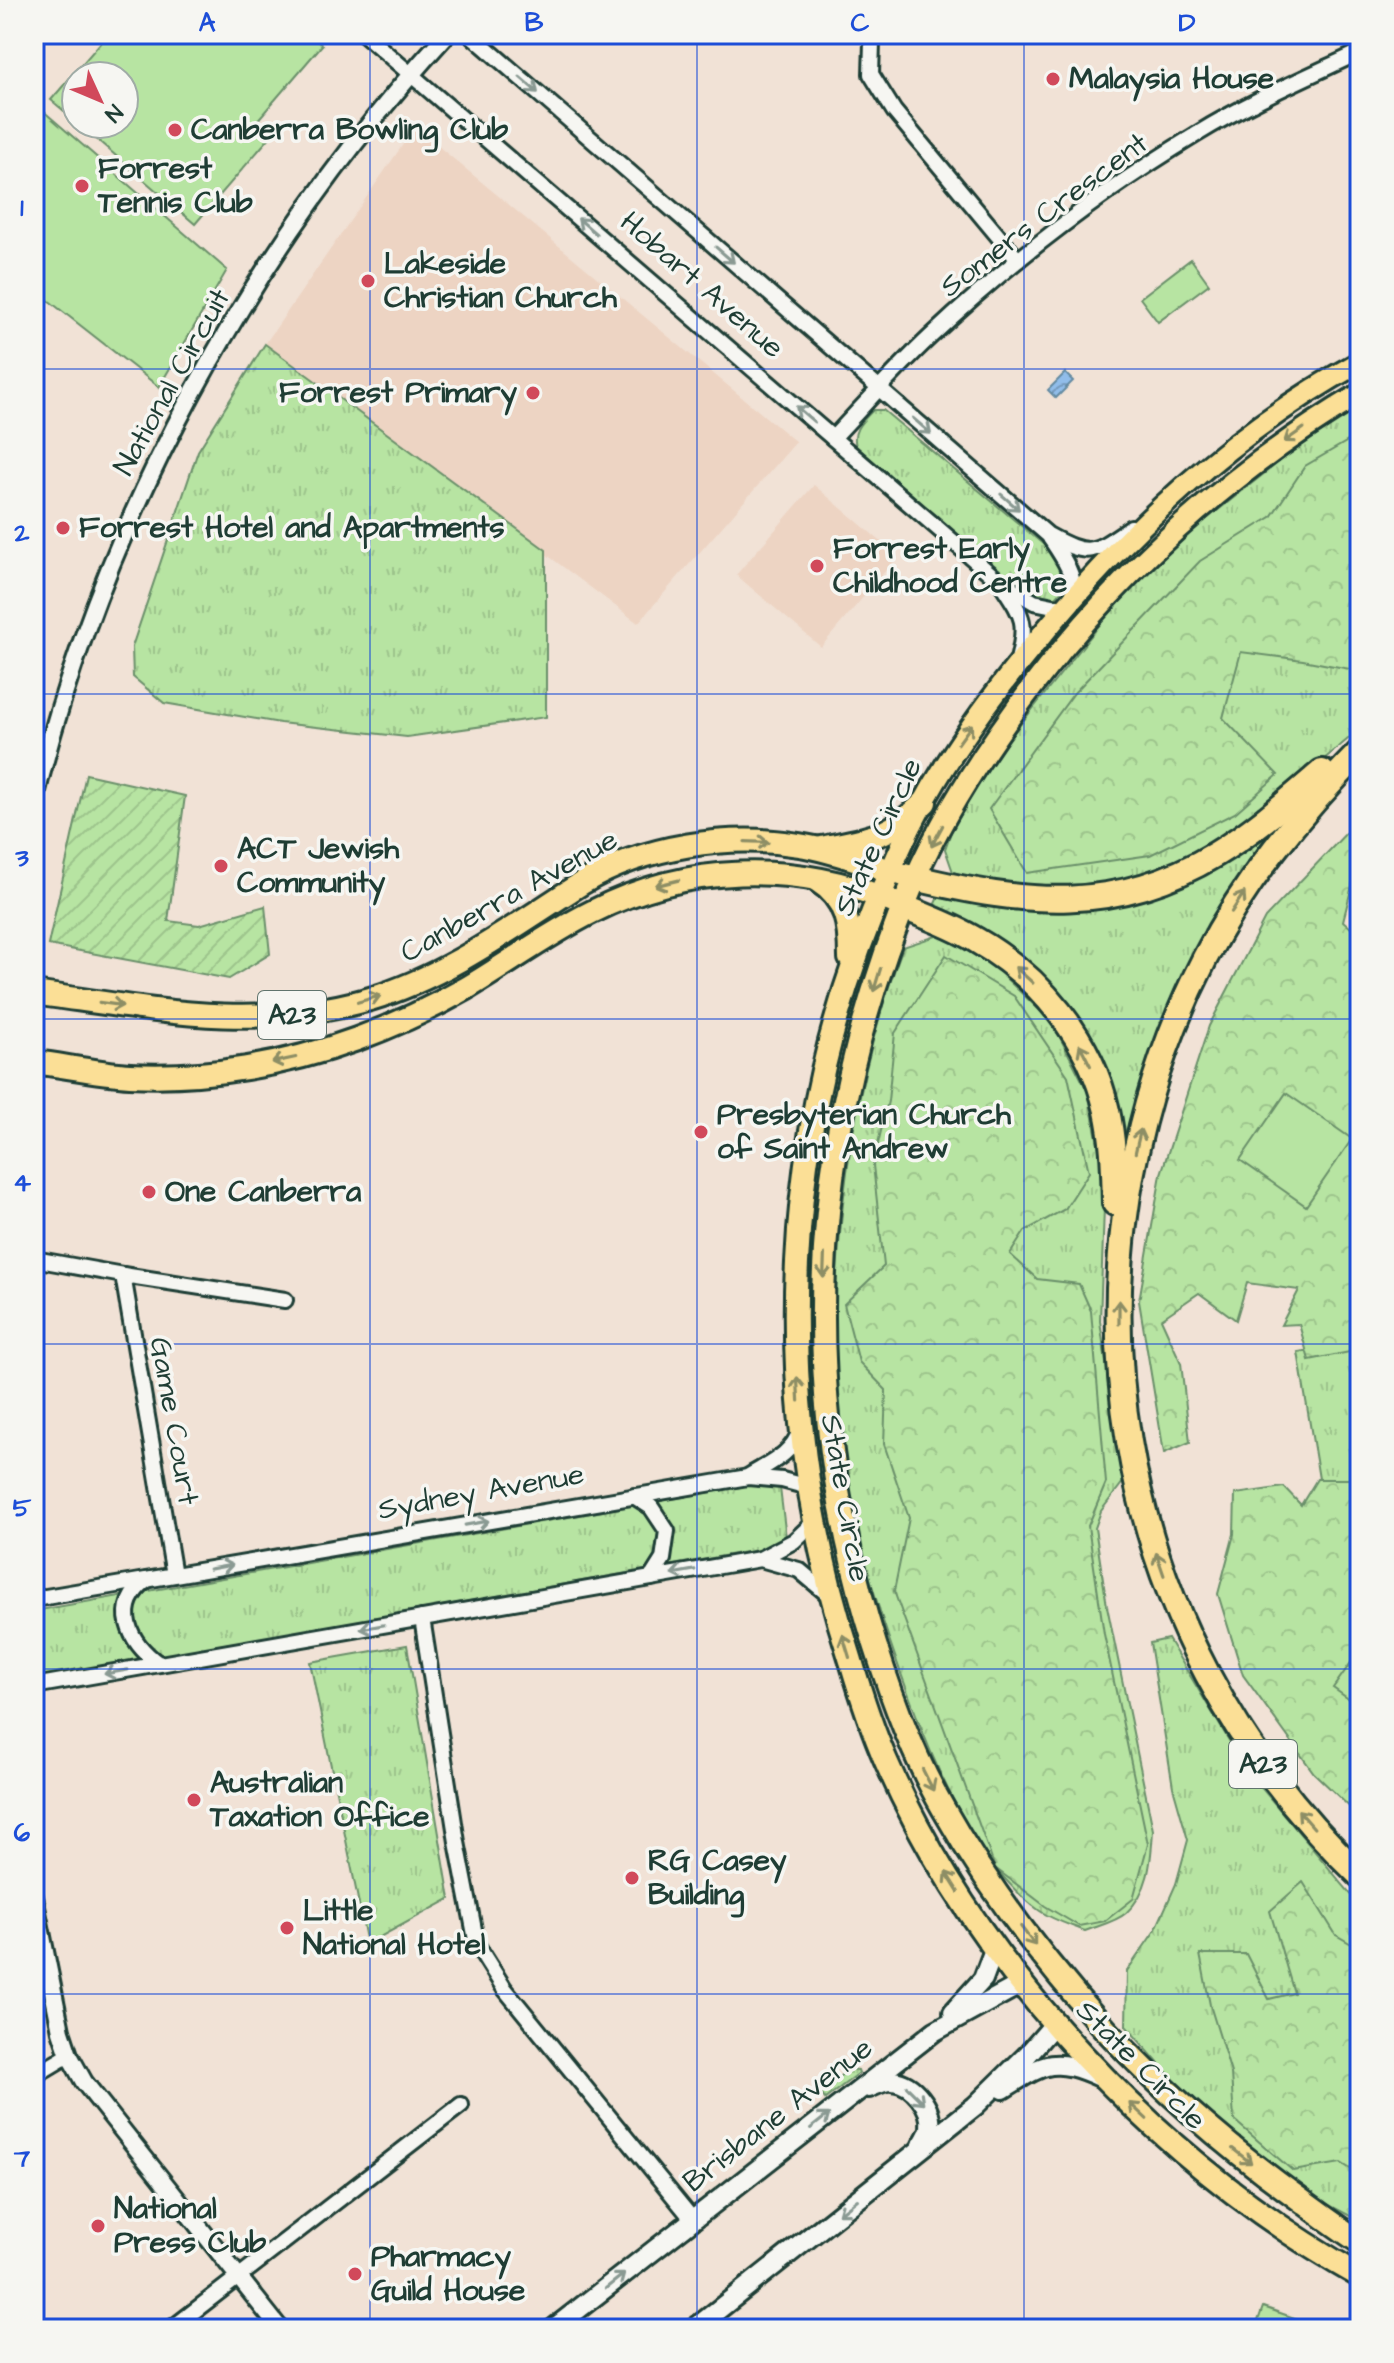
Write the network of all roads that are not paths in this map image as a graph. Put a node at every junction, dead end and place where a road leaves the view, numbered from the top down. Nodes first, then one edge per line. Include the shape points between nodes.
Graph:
1 (364, 34) edge
2 (447, 34) edge
3 (470, 34) edge
4 (877, 34) edge
5 (1360, 52) edge
6 (410, 73) junction
7 (1018, 260) junction
8 (1360, 362) edge
9 (880, 389) junction
10 (1360, 394) edge
11 (833, 438) junction
12 (1155, 511) junction
13 (1048, 535) junction
14 (1000, 582) junction
15 (1118, 586) junction
16 (1070, 604) junction
17 (1061, 650) junction
18 (1017, 664) junction
19 (1360, 740) edge
20 (41, 742) edge
21 (1360, 752) edge
22 (925, 802) junction
23 (34, 803) edge
24 (817, 849) junction
25 (890, 872) junction
26 (813, 878) junction
27 (915, 878) junction
28 (879, 896) junction
29 (903, 907) junction
30 (851, 971) junction
31 (34, 993) edge
32 (34, 1048) edge
33 (34, 1062) edge
34 (88, 1070) junction
35 (816, 1101) junction
36 (844, 1106) junction
37 (799, 1225) junction
38 (826, 1226) junction
39 (1121, 1245) junction
40 (34, 1259) edge
41 (123, 1275) junction
42 (285, 1300) dead end
43 (800, 1423) junction
44 (748, 1477) junction
45 (808, 1487) junction
46 (634, 1496) junction
47 (838, 1497) junction
48 (814, 1522) junction
49 (760, 1559) junction
50 (174, 1575) junction
51 (651, 1578) junction
52 (147, 1580) junction
53 (831, 1597) junction
54 (34, 1599) edge
55 (422, 1618) junction
56 (159, 1664) junction
57 (34, 1686) edge
58 (1360, 1875) edge
59 (34, 1897) edge
60 (995, 1947) junction
61 (1052, 1967) junction
62 (1023, 1983) junction
63 (1079, 1999) junction
64 (1056, 2022) junction
65 (935, 2031) junction
66 (69, 2055) junction
67 (34, 2076) edge
68 (1107, 2079) junction
69 (855, 2093) junction
70 (461, 2105) dead end
71 (975, 2106) junction
72 (916, 2153) junction
73 (693, 2220) junction
74 (1360, 2242) edge
75 (238, 2276) junction
76 (1360, 2276) edge
77 (171, 2329) edge
78 (280, 2329) edge
79 (553, 2329) edge
80 (694, 2329) edge

1 - 6 street, Hobart Avenue
2 - 6 street, National Circuit
3 -> 9 street, Hobart Avenue
4 - 7 street via 871,74 894,111
5 - 7 street, Somers Crescent via 1198,133 1104,194
11 -> 6 street, Hobart Avenue
6 - 20 street, National Circuit via 284,241 169,437
7 - 9 street, Somers Crescent
8 - 12 main road, State Circle via 1283,409
9 - 11 street, Somers Crescent
9 -> 13 street, Hobart Avenue
10 -> 15 main road, State Circle via 1220,491
11 - 14 street, Hobart Avenue
12 - 13 street, Hobart Avenue via 1091,550 1075,549
12 - 16 main road, State Circle
13 - 16 street, Hobart Avenue via 1068,568 1074,587
14 - 16 street, Hobart Avenue via 1034,602
14 - 18 street, Hobart Avenue via 1023,621
15 - 16 main road via 1090,602
15 - 17 main road, State Circle
16 - 17 main road, State Circle
16 - 18 main road, State Circle
17 -> 27 main road, State Circle via 965,783
22 -> 18 main road, State Circle via 954,750
19 - 27 highway via 1236,842 1188,870 1148,885 1096,897 1044,900
20 - 23 street, National Circuit
39 -> 21 highway via 1151,1092 1206,957 1278,844
22 - 24 highway via 882,835
22 - 25 main road, State Circle
24 - 25 highway, Canberra Avenue / A23
31 -> 24 highway, Canberra Avenue / A23 via 223,1017 327,1009 430,975 591,878 639,858 730,842
25 - 27 highway, Canberra Avenue / A23
25 - 28 highway, State Circle
26 - 28 highway, Canberra Avenue / A23
26 - 30 highway via 835,896 847,916
26 -> 34 highway, Canberra Avenue / A23 via 723,873 638,892 574,922 420,1013 319,1051 198,1073
27 - 29 highway, State Circle
28 - 29 highway, Canberra Avenue / A23
28 - 30 highway, State Circle
29 -> 36 highway, State Circle via 875,986
39 -> 29 highway, A23 via 1106,1108 1068,1025 1033,983 1001,956 967,934
30 - 35 highway, State Circle
32 - 34 highway
33 - 34 highway, Canberra Avenue / A23
35 - 36 highway
35 - 37 highway, State Circle
36 - 38 highway, State Circle
37 - 38 highway
43 -> 37 highway, State Circle via 795,1356
38 -> 47 highway, State Circle via 824,1356
58 -> 39 highway, A23 via 1306,1820 1222,1701 1161,1569 1127,1428 1118,1332
40 - 41 street
41 - 42 street
41 - 50 street, Game Court
43 - 44 street via 789,1449
43 - 45 highway, State Circle
44 - 45 street, Sydney Avenue
44 - 46 street, Sydney Avenue
45 - 47 highway, Sydney Avenue
45 - 48 highway, State Circle
50 -> 46 street, Sydney Avenue
46 - 51 street via 651,1507 667,1531 663,1559
47 - 48 highway
47 -> 61 highway, State Circle via 875,1648 925,1774 986,1877
48 - 49 street via 794,1541
48 - 53 highway, State Circle
49 -> 51 street
49 - 53 street via 799,1570
50 - 52 street, Sydney Avenue
51 - 55 street
52 - 54 street, Sydney Avenue
52 - 56 street via 129,1602 130,1633
60 -> 53 highway, State Circle via 934,1855 894,1779
55 -> 56 street
55 - 73 street via 477,1945 504,1988
56 -> 57 street
59 - 66 street
60 - 62 highway, State Circle
60 - 65 main road via 980,1984
61 - 62 highway, Brisbane Avenue
61 - 63 highway, State Circle
62 - 64 highway, State Circle
62 - 65 main road, Brisbane Avenue
63 - 64 highway
63 -> 74 highway, State Circle via 1192,2116
64 - 68 highway, State Circle
64 - 71 main road
65 - 69 main road, Brisbane Avenue
66 - 67 street
66 - 75 street via 84,2082
68 - 71 main road via 1071,2065 1048,2065
76 -> 68 highway, State Circle via 1218,2181
69 -> 72 main road via 889,2081 914,2091 930,2123
73 -> 69 main road, Brisbane Avenue
70 - 75 street
71 - 72 main road
72 -> 80 main road
79 -> 73 main road, Brisbane Avenue
75 - 77 street
75 - 78 street

